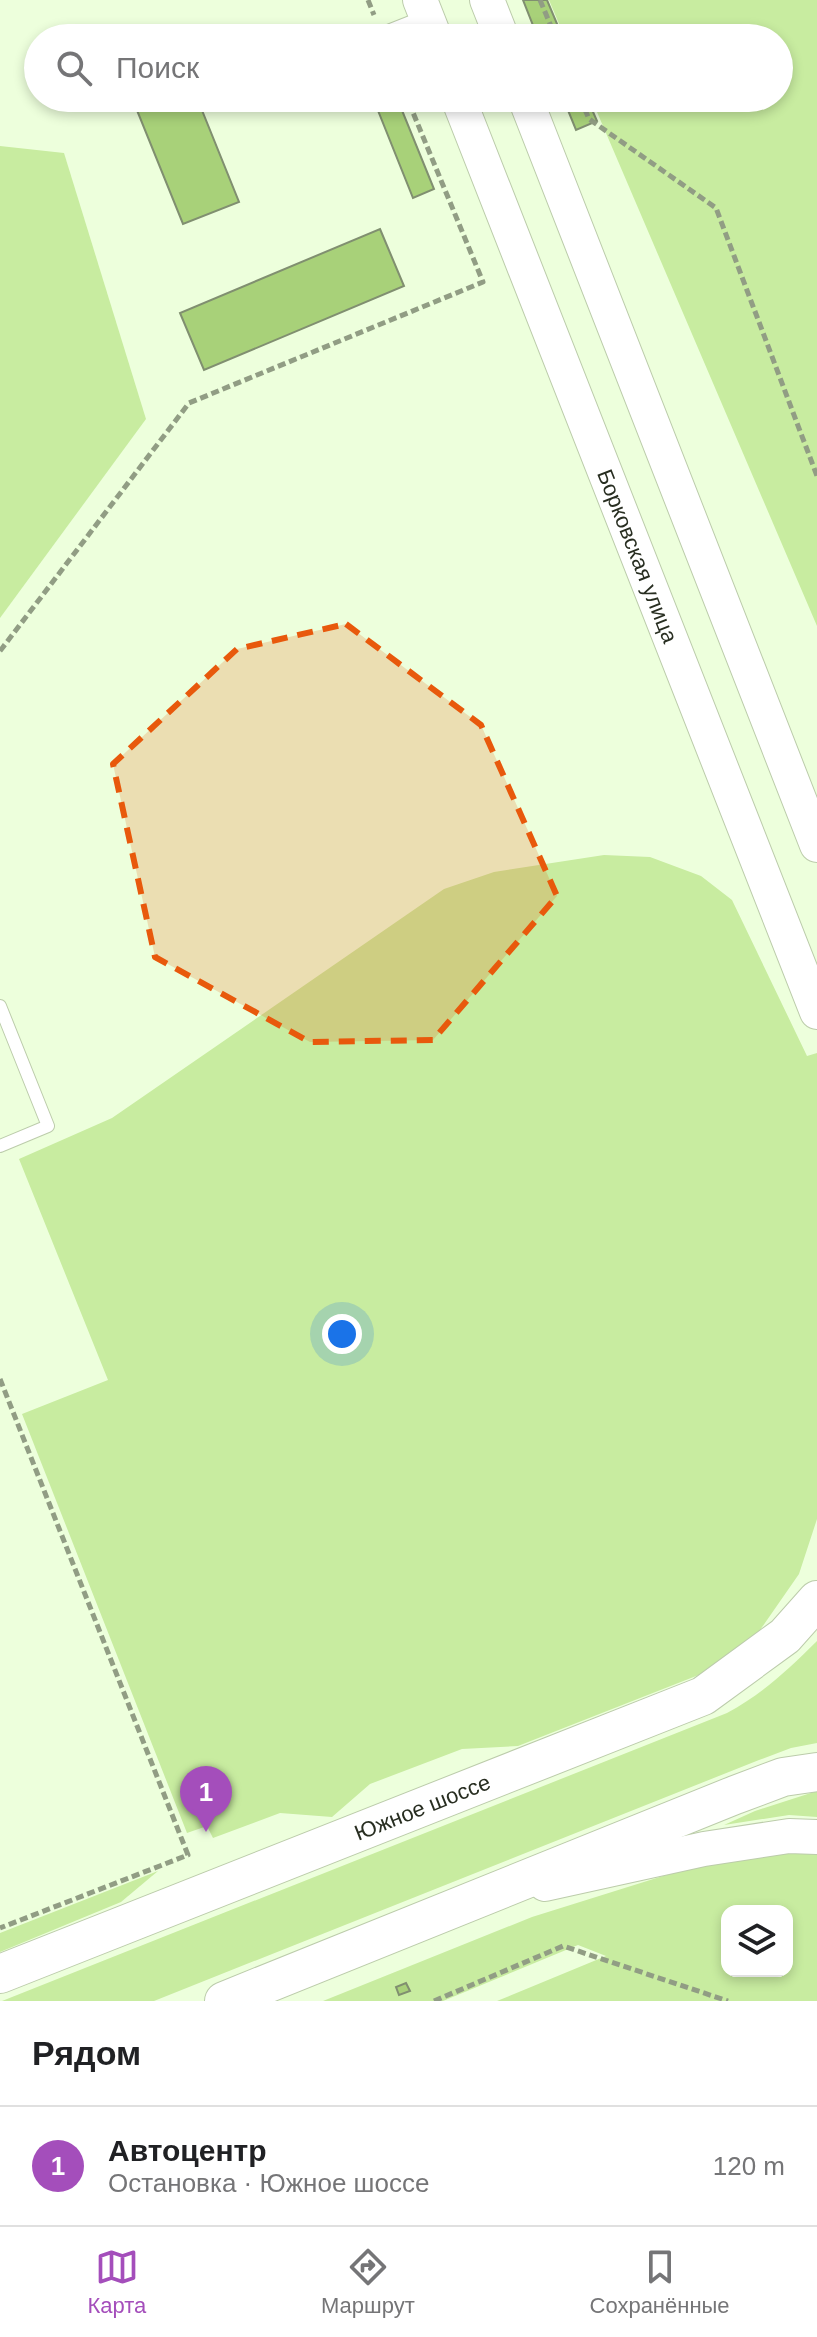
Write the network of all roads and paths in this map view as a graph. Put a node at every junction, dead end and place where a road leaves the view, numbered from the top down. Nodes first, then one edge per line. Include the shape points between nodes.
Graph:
1 (487, 0) edge
2 (540, 0) edge
3 (496, 24) edge
4 (550, 24) edge
5 (413, 112) edge
6 (463, 112) edge
7 (530, 112) edge
8 (586, 112) edge
9 (817, 476) edge
10 (0, 651) edge
11 (817, 845) edge
12 (0, 1006) edge
13 (817, 1012) edge
14 (0, 1146) edge
15 (0, 1379) edge
16 (817, 1600) edge
17 (817, 1772) edge
18 (817, 1837) edge
19 (0, 1928) edge
20 (400, 1930) junction
21 (0, 1974) edge
22 (224, 2001) edge
23 (434, 2001) edge
24 (728, 2001) edge

1 - 3 main road
2 - 4 path
5 - 10 path via 483,282 189,403
6 - 13 main road, Борковская улица
7 - 11 main road
8 - 9 path via 716,208
12 - 14 lane via 48,1126
15 - 19 path via 188,1855
16 - 21 main road, Южное шоссе via 785,1636 703,1696
17 - 20 main road via 783,1777 735,1795
18 - 20 main road via 718,1847 555,1882
20 - 22 main road
23 - 24 path via 563,1946

